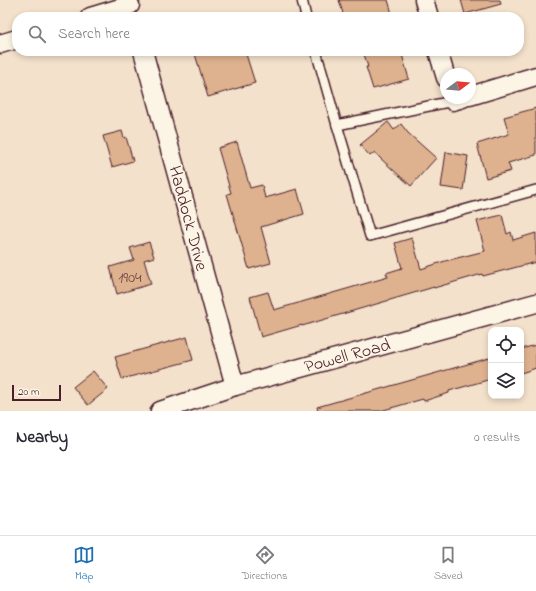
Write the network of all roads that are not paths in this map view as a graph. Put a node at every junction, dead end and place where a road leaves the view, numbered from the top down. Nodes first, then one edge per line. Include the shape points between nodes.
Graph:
1 (302, 0) edge
2 (424, 0) edge
3 (131, 7) edge
4 (110, 12) edge
5 (305, 12) edge
6 (428, 12) edge
7 (12, 40) edge
8 (0, 44) edge
9 (144, 56) edge
10 (317, 56) edge
11 (439, 56) edge
12 (443, 68) edge
13 (536, 76) edge
14 (476, 94) edge
15 (440, 102) edge
16 (337, 125) junction
17 (536, 190) edge
18 (536, 303) edge
19 (235, 386) junction
20 (160, 411) edge

1 - 5 lane
2 - 6 street
3 - 4 street
7 - 8 street
9 - 19 street, Haddock Drive
10 - 16 lane
11 - 12 street
13 - 14 street
15 - 16 lane
16 - 17 lane via 370,236
18 - 19 street, Powell Road
19 - 20 street, Powell Road

